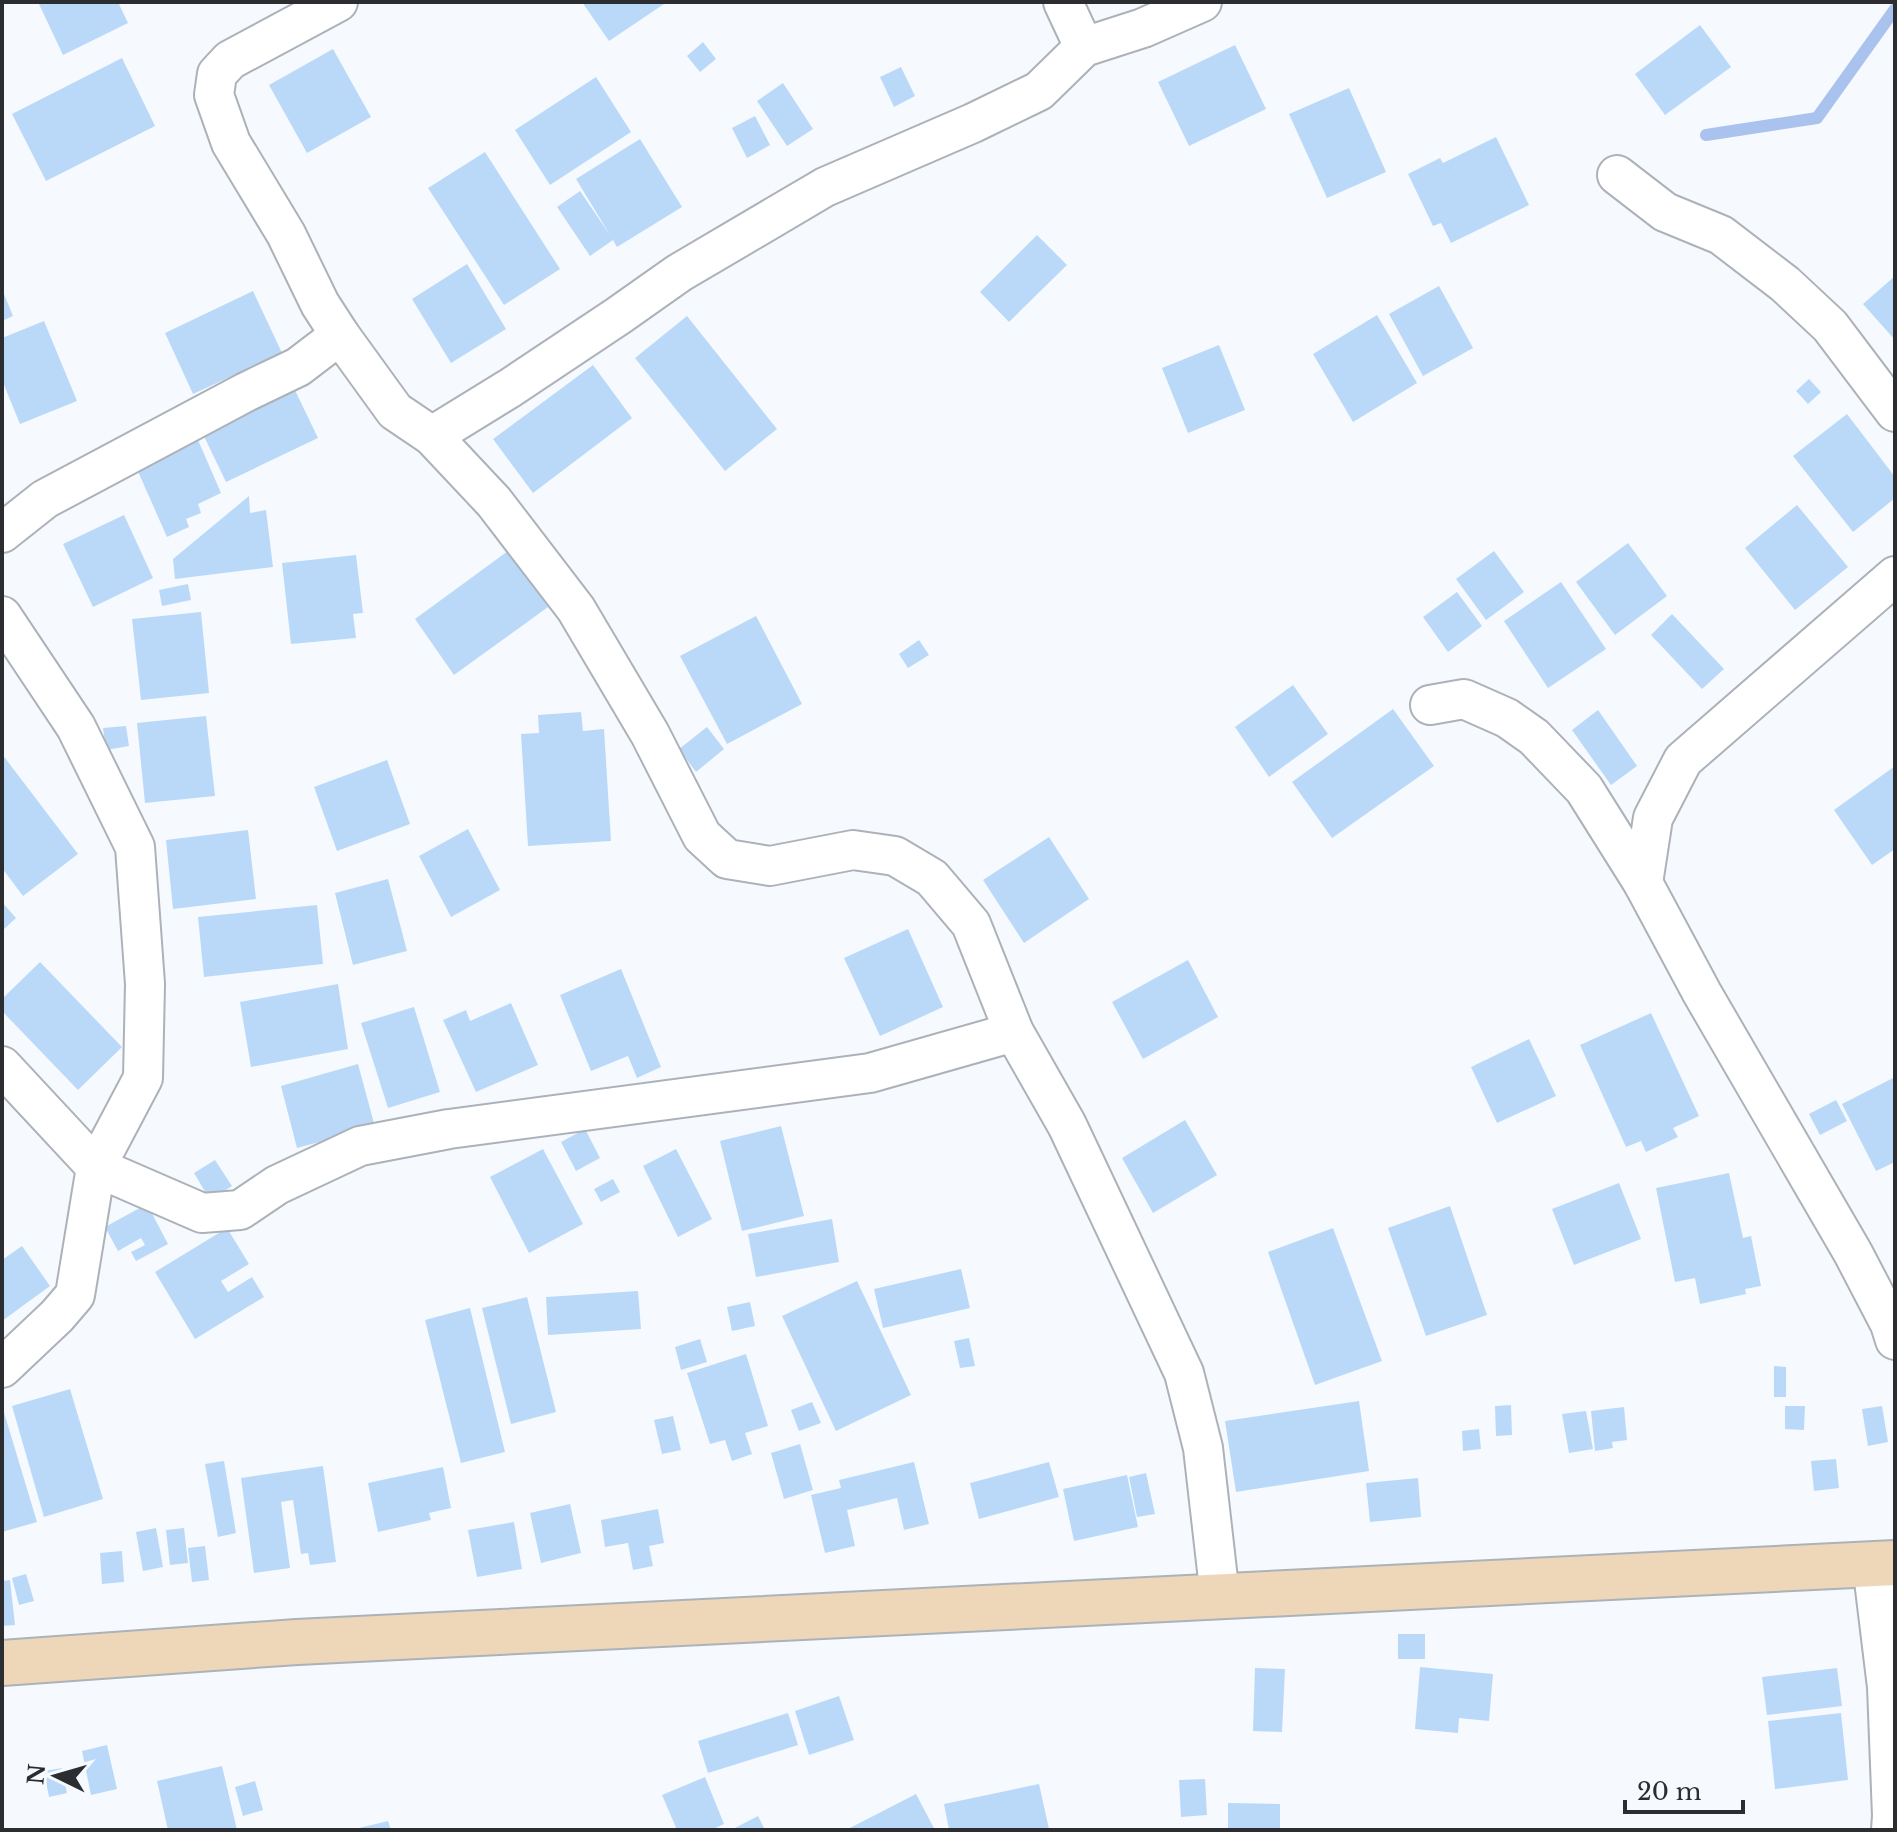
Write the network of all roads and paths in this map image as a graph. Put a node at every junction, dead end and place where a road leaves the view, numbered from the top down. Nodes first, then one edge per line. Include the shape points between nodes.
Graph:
1 (338, 2) edge
2 (1063, 2) edge
3 (1202, 2) edge
4 (1084, 47) junction
5 (1617, 175) dead end
6 (340, 335) junction
7 (1895, 412) edge
8 (432, 436) junction
9 (2, 533) edge
10 (1895, 576) edge
11 (2, 616) edge
12 (1430, 705) dead end
13 (1643, 883) junction
14 (1014, 1032) junction
15 (2, 1066) edge
16 (96, 1167) junction
17 (1895, 1340) edge
18 (2, 1368) edge
19 (1884, 1563) edge
20 (1220, 1597) junction
21 (2, 1663) edge
22 (1891, 1830) edge

1 - 6 street via 230,60 217,74 214,95 231,143
2 - 4 street
3 - 4 street
4 - 8 street via 1039,91 825,187 679,273
5 - 7 street via 1665,212 1721,235 1785,284 1830,326
6 - 8 street via 395,411
6 - 9 street via 298,367 45,499
8 - 14 street via 494,502 576,609 650,734 702,836 727,859 770,866 853,850 895,856 932,878 971,924
10 - 13 street via 1683,760 1653,818
11 - 16 street via 76,727 135,847 145,984 143,1078
12 - 13 street via 1464,699 1534,737 1584,789
13 - 17 street via 1853,1253
14 - 16 street via 870,1073 449,1129 360,1146 277,1185 240,1210 202,1213
14 - 20 street via 1074,1138 1184,1373 1203,1448
15 - 16 street
16 - 18 street via 75,1295
19 - 20 main road
19 - 22 street
20 - 21 main road via 297,1642

